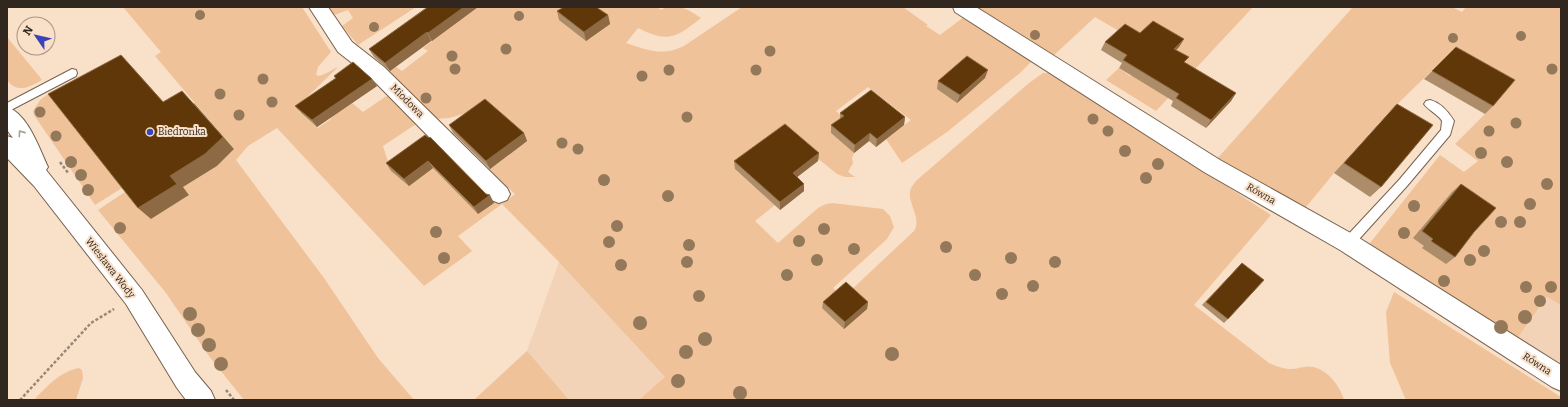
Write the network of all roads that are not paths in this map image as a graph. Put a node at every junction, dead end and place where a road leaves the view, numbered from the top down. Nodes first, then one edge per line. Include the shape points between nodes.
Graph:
1 (318, 7) edge
2 (962, 7) edge
3 (72, 73) dead end
4 (1430, 104) dead end
5 (7, 108) edge
6 (7, 115) edge
7 (7, 144) edge
8 (42, 180) junction
9 (499, 194) dead end
10 (1348, 243) junction
11 (1561, 380) edge
12 (202, 400) edge

1 - 9 street, Miodowa via 345,47 377,72
2 - 10 street, Równa via 1212,166
3 - 5 lane
4 - 10 lane via 1448,120 1446,132
8 -> 6 street via 24,136
7 - 8 street, Wiesława Wody
8 - 12 street, Wiesława Wody via 134,297 186,380
10 - 11 street, Równa

